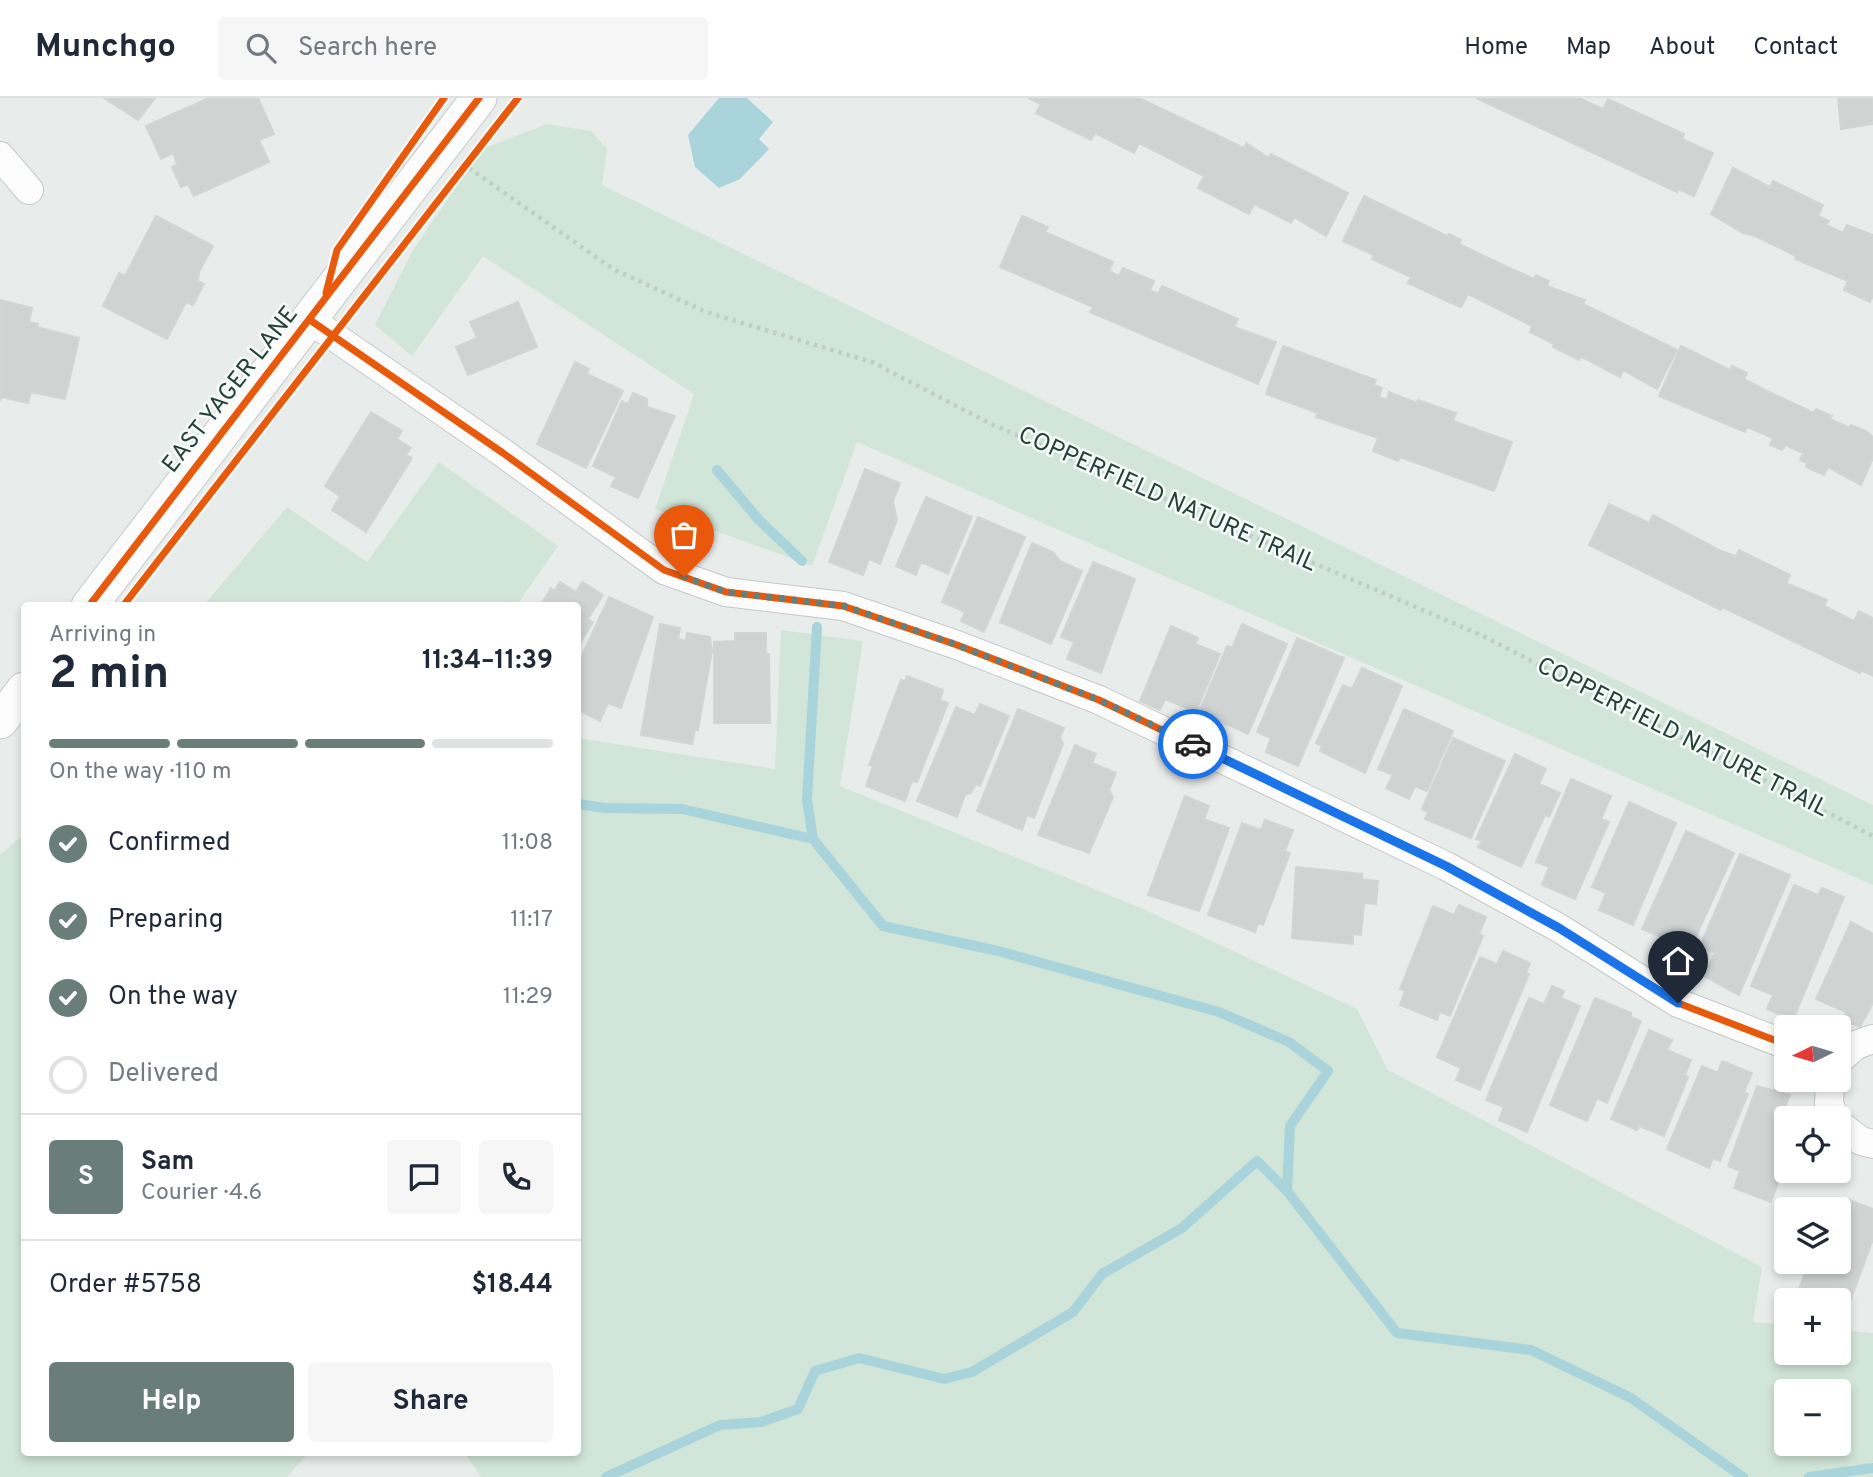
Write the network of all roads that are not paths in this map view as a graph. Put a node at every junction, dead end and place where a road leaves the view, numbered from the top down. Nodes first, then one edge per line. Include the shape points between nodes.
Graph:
1 (479, 98) edge
2 (0, 156) edge
3 (29, 190) dead end
4 (310, 320) junction
5 (92, 602) edge
6 (21, 694) edge
7 (0, 722) edge
8 (1774, 1040) edge
9 (1873, 1040) edge
10 (1852, 1049) edge
11 (1851, 1133) edge
12 (1873, 1144) edge

1 - 4 street, EAST YAGER LANE
2 - 3 street
4 - 5 street, EAST YAGER LANE
4 - 8 street via 664,570 726,592 844,606 1099,700 1446,866 1559,928 1678,1003
6 - 7 street
9 - 10 street
11 - 12 street

